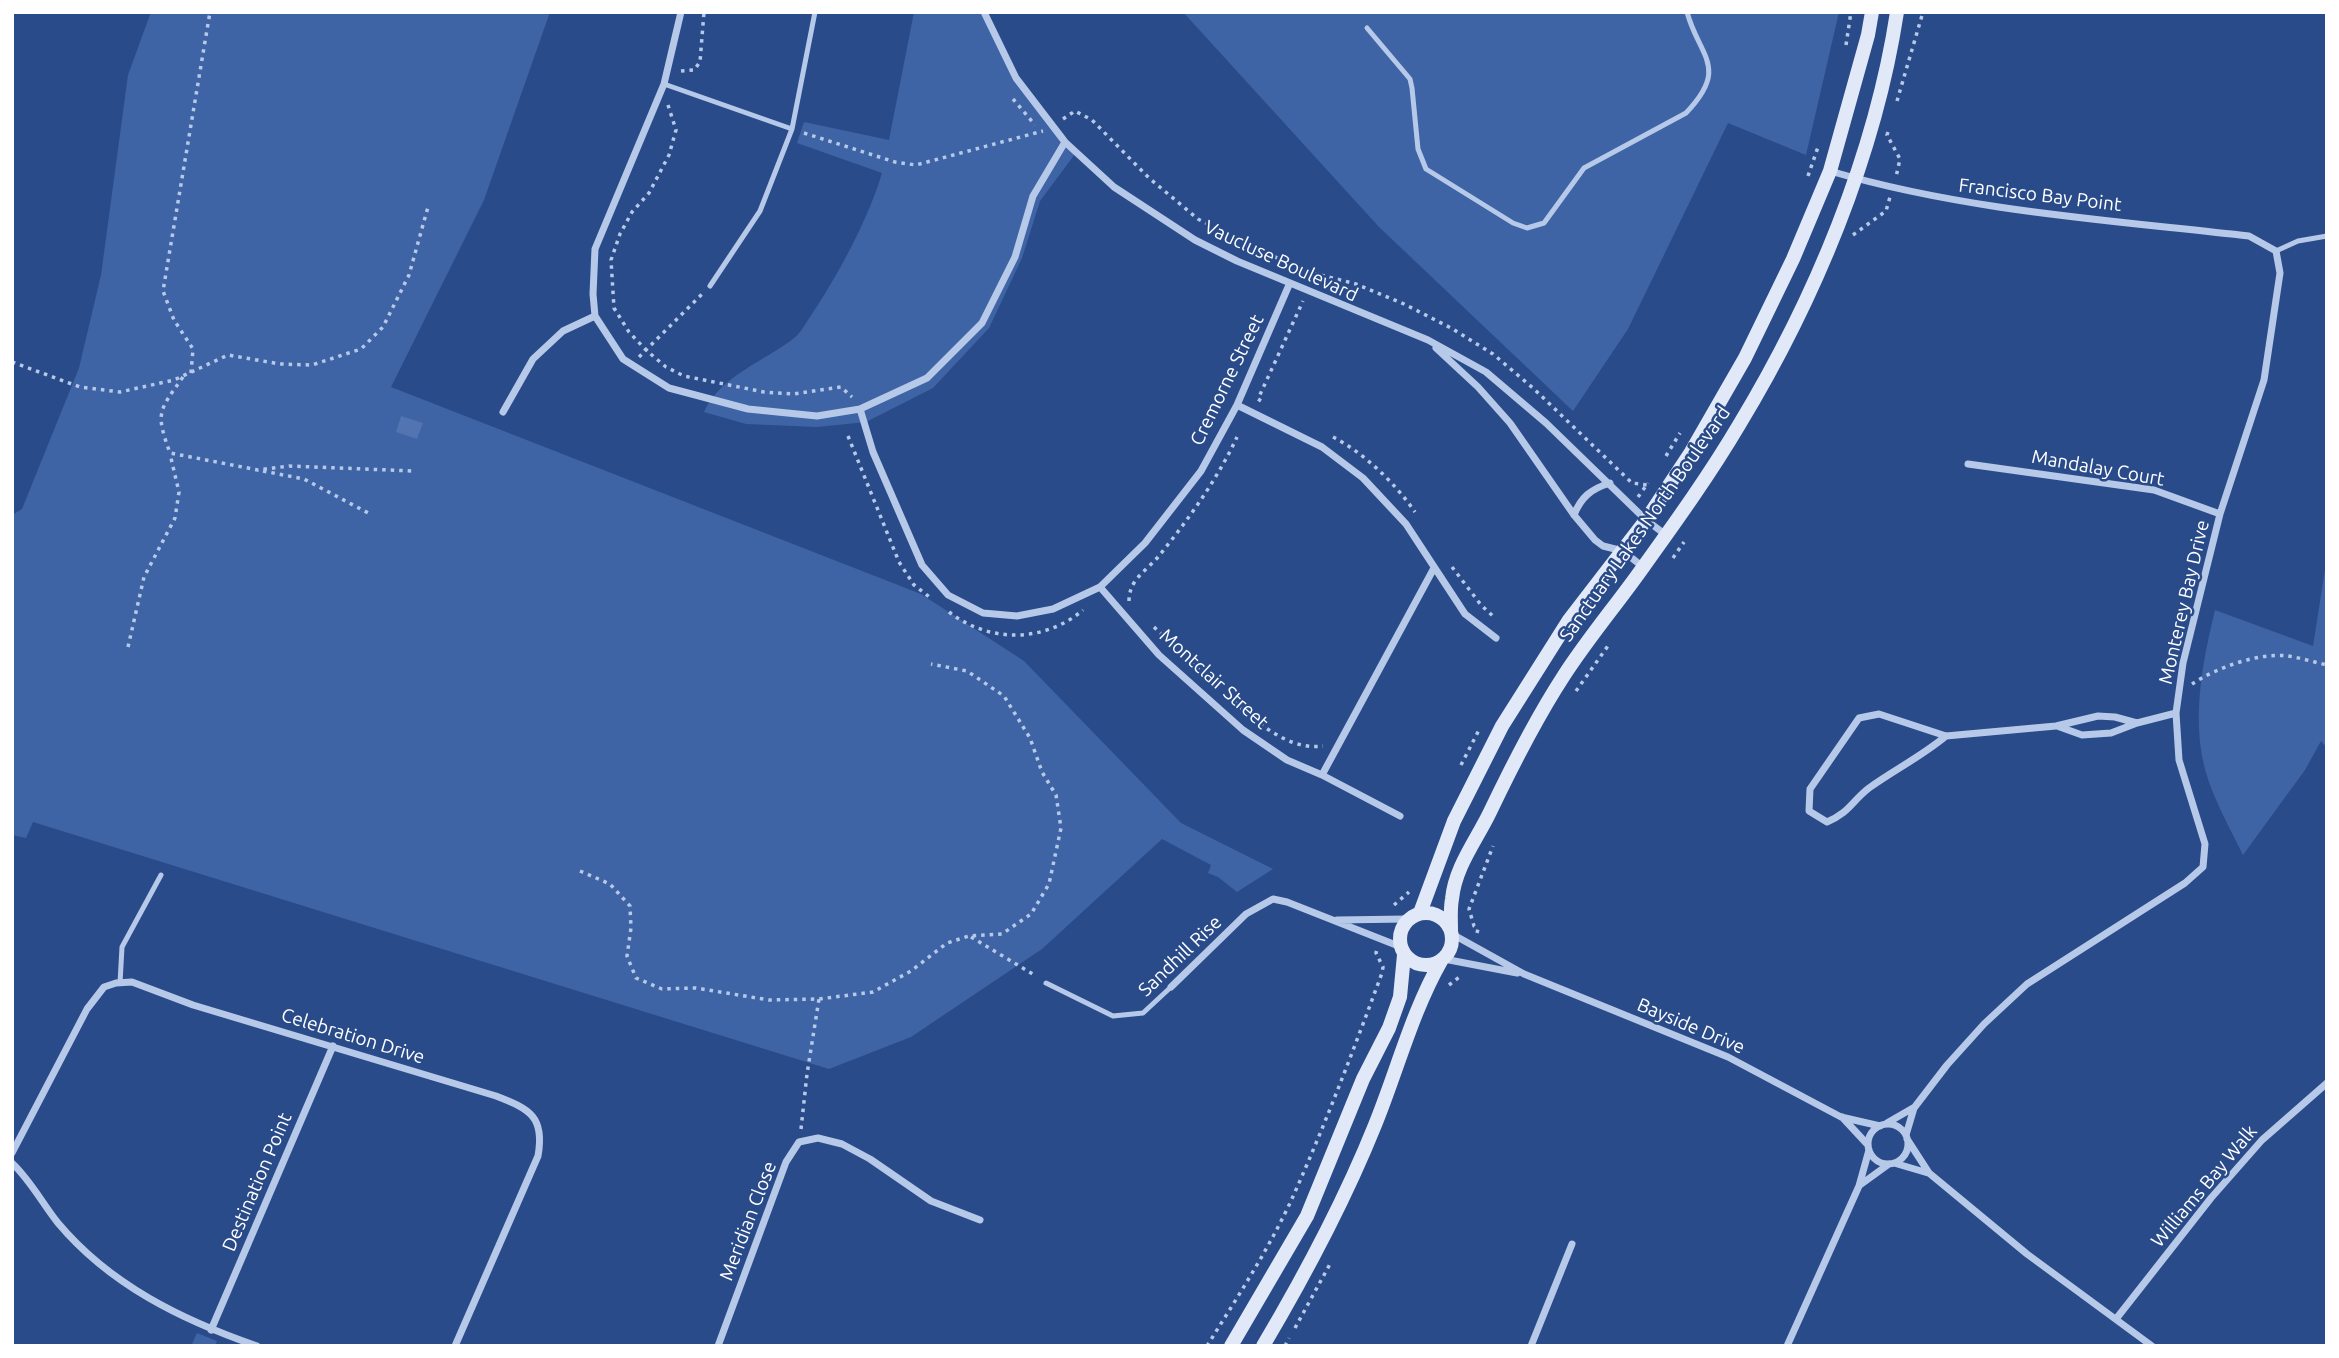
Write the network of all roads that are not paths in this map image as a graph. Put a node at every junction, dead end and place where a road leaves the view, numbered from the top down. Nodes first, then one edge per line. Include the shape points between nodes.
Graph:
1 (681, 12) edge
2 (815, 12) edge
3 (984, 12) edge
4 (1687, 12) edge
5 (1871, 12) edge
6 (1897, 12) edge
7 (1367, 28) dead end
8 (664, 84) junction
9 (792, 129) junction
10 (1065, 142) junction
11 (1830, 171) junction
12 (1856, 178) junction
13 (2327, 236) edge
14 (2276, 251) junction
15 (1289, 285) junction
16 (710, 286) road end
17 (595, 316) junction
18 (1428, 340) junction
19 (1237, 405) junction
20 (860, 409) junction
21 (503, 412) dead end
22 (1968, 464) dead end
23 (1610, 483) junction
24 (2220, 514) junction
25 (1574, 515) junction
26 (1646, 520) junction
27 (1666, 535) junction
28 (1623, 551) junction
29 (1644, 567) junction
30 (1434, 568) junction
31 (1100, 587) junction
32 (1496, 638) dead end
33 (2176, 713) junction
34 (2137, 723) junction
35 (2056, 726) junction
36 (1946, 736) junction
37 (1322, 775) junction
38 (1401, 816) dead end
39 (161, 875) dead end
40 (1413, 916) junction
41 (1333, 920) junction
42 (1452, 932) junction
43 (1403, 951) junction
44 (1442, 960) junction
45 (1524, 974) junction
46 (120, 983) junction
47 (1046, 983) road end
48 (1171, 987) joint
49 (333, 1046) junction
50 (2327, 1083) edge
51 (1914, 1108) junction
52 (1841, 1116) junction
53 (1883, 1125) junction
54 (1907, 1137) junction
55 (1869, 1147) junction
56 (12, 1153) edge
57 (12, 1163) edge
58 (1891, 1164) junction
59 (1929, 1174) junction
60 (1859, 1186) junction
61 (980, 1220) dead end
62 (1572, 1244) dead end
63 (2116, 1319) junction
64 (211, 1329) junction
65 (257, 1346) edge
66 (455, 1346) edge
67 (718, 1346) edge
68 (1231, 1346) edge
69 (1263, 1346) edge
70 (1531, 1346) edge
71 (1787, 1346) edge
72 (2152, 1346) edge

1 - 8 street
2 - 9 lane
3 - 10 street, Vaucluse Boulevard via 1016,78
4 - 7 lane via 1709,61 1705,86 1696,103 1686,113 1584,168 1544,223 1527,228 1426,169 1418,149 1410,79
5 - 11 street, Sanctuary Lakes North Boulevard
6 - 12 street, Sanctuary Lakes North Boulevard via 1873,126
8 - 9 lane
8 - 17 street via 595,250
9 - 16 lane via 760,211
10 - 15 street, Vaucluse Boulevard via 1114,187 1195,240
10 - 20 street via 1033,196 1015,257 982,323 927,378
11 - 12 street, Francisco Bay Point
11 - 26 street, Sanctuary Lakes North Boulevard via 1745,358
12 - 14 street, Francisco Bay Point via 1986,206 2249,236
12 - 27 street, Sanctuary Lakes North Boulevard via 1762,385
13 - 14 lane
14 - 24 street, Monterey Bay Drive via 2280,273 2264,380
15 - 18 street, Vaucluse Boulevard
15 - 19 street, Cremorne Street
17 - 20 street via 623,359 669,388 748,409 817,416
17 - 21 street via 563,331 533,359
18 - 23 street, Vaucluse Boulevard via 1486,372
18 - 25 street, Vaucluse Boulevard via 1510,423
19 - 30 street via 1322,447 1363,478 1406,524
19 - 31 street, Cremorne Street via 1201,471 1145,543
20 - 31 street, Cremorne Street via 873,452 922,565 948,595 983,613 1017,616 1053,609
22 - 24 street, Mandalay Court via 2154,491
23 - 25 street via 1594,488 1580,501
23 - 26 street, Vaucluse Boulevard
24 - 33 street, Monterey Bay Drive via 2183,663
25 - 28 street, Vaucluse Boulevard via 1603,546
26 - 27 street, Vaucluse Boulevard
26 - 28 street, Sanctuary Lakes North Boulevard
27 - 29 street, Sanctuary Lakes North Boulevard
28 - 29 street, Vaucluse Boulevard
28 - 40 street, Sanctuary Lakes North Boulevard via 1569,620 1503,726 1454,821
29 - 42 street, Sanctuary Lakes North Boulevard via 1564,676 1463,859 1451,901
30 - 32 street via 1465,614
30 - 37 street
31 - 37 street, Montclair Street via 1159,655 1243,730 1287,760
33 - 34 street
33 - 51 street, Monterey Bay Drive via 2179,760 2205,844 2203,867 2027,984 1984,1024
34 - 35 street via 2098,716
34 - 35 street via 2111,733 2082,735
35 - 36 street
36 - 36 street via 1867,790 1843,816 1827,822 1809,811 1810,789 1859,718 1879,714
37 - 38 street, Montclair Street
39 - 46 lane via 122,947
40 - 41 street, Sandhill Rise
40 - 42 street via 1435,914
40 - 43 street via 1400,933
41 - 43 street, Sandhill Rise
41 - 48 street, Sandhill Rise via 1273,899 1246,914
42 - 44 street via 1452,943
42 - 45 street, Bayside Drive
43 - 44 street via 1417,964
43 - 68 street via 1403,980 1396,1007 1307,1216
44 - 45 street, Bayside Drive
44 - 69 street via 1426,986 1347,1192
45 - 52 street, Bayside Drive via 1728,1057
46 - 49 street, Celebration Drive via 132,982
46 - 56 street via 104,988 87,1009
47 - 48 lane, Sandhill Rise via 1113,1016 1143,1013
49 - 64 street, Destination Point
49 - 66 street, Celebration Drive via 496,1096 522,1106 536,1120 541,1139 538,1156
50 - 63 street, Williams Bay Walk via 2262,1140
51 - 53 street, Monterey Bay Drive
51 - 54 street, Monterey Bay Drive
52 - 53 street, Bayside Drive
52 - 55 street, Bayside Drive
53 - 54 street via 1897,1126
53 - 55 street via 1871,1133
54 - 58 street via 1907,1151
54 - 59 street
55 - 58 street via 1877,1161
55 - 60 street
57 - 64 street via 58,1222 110,1272 172,1312
58 - 59 street
58 - 60 street
59 - 63 street
60 - 71 street
61 - 67 street, Meridian Close via 931,1200 842,1144 818,1138 799,1142 786,1162
62 - 70 street
63 - 72 street
64 - 65 street

